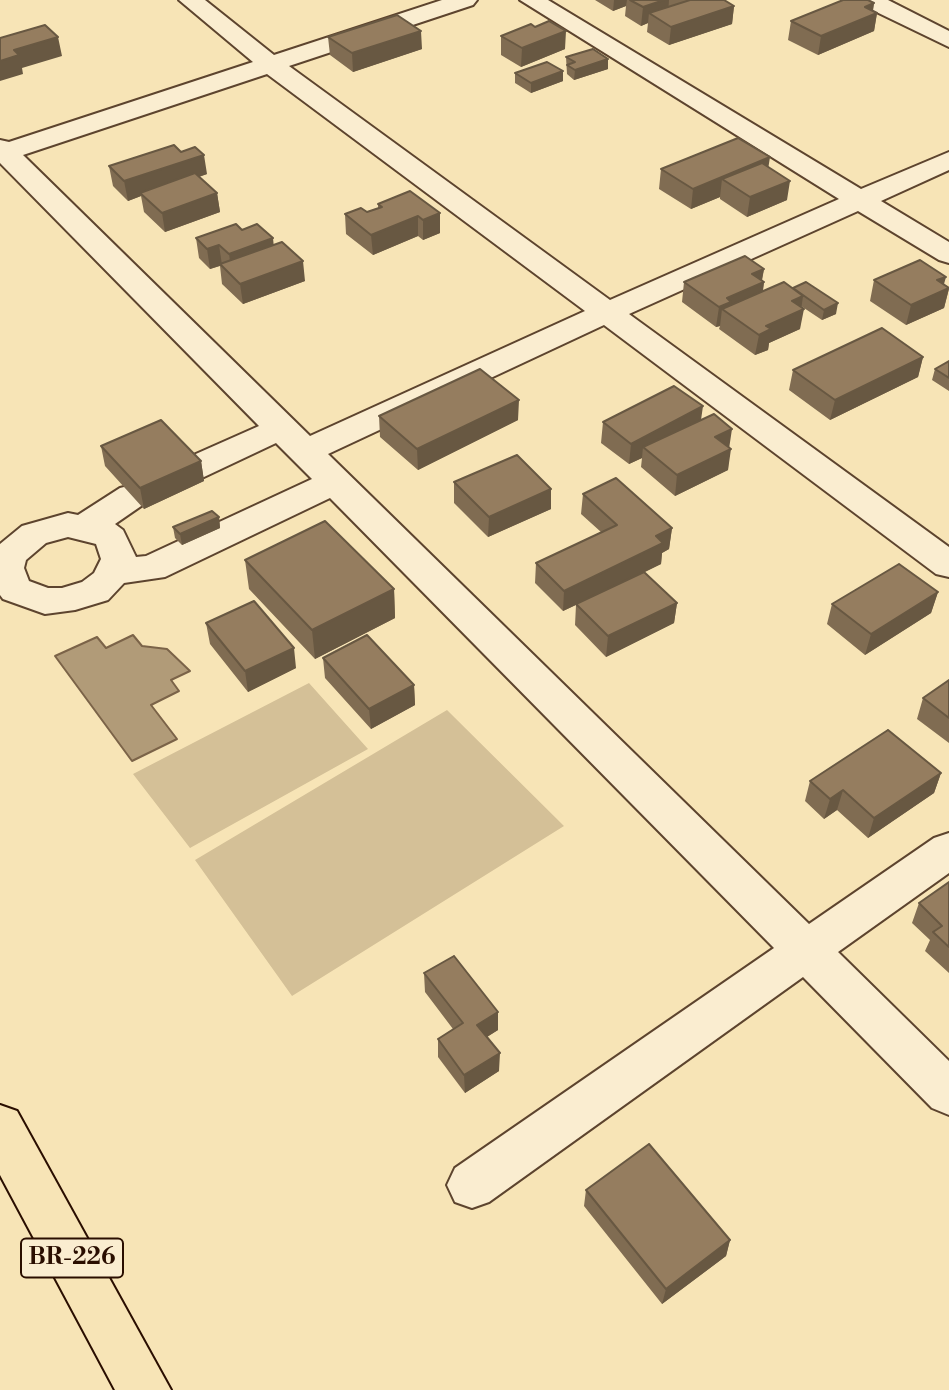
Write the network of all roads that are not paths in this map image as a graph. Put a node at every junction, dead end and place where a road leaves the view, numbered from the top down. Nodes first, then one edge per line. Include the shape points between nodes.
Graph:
1 (191, 0) edge
2 (465, 0) edge
3 (532, 0) edge
4 (879, 1) edge
5 (949, 40) edge
6 (269, 63) junction
7 (1, 151) edge
8 (949, 160) edge
9 (860, 199) junction
10 (949, 254) edge
11 (608, 314) junction
12 (293, 440) junction
13 (192, 469) edge
14 (335, 482) junction
15 (132, 496) edge
16 (86, 526) junction
17 (949, 565) edge
18 (115, 570) junction
19 (6, 581) edge
20 (949, 850) edge
21 (806, 952) junction
22 (949, 1093) edge
23 (0, 1127) edge
24 (472, 1185) dead end
25 (144, 1390) edge

1 - 6 street
2 - 6 street
3 - 9 street
4 - 5 street
6 - 7 street
6 - 11 street
7 - 12 street
8 - 9 street
9 - 10 street
9 - 11 street
11 - 12 street via 396,407
11 - 17 street
12 - 13 street
12 - 14 street
14 - 18 street via 152,568
14 - 21 street
15 - 16 street
16 - 18 street via 111,538 119,559
16 - 19 street via 68,524 34,534 15,549
18 - 19 street via 95,591 62,601 45,601
20 - 21 street
21 - 22 street
21 - 24 street
23 - 25 highway, BR-226

